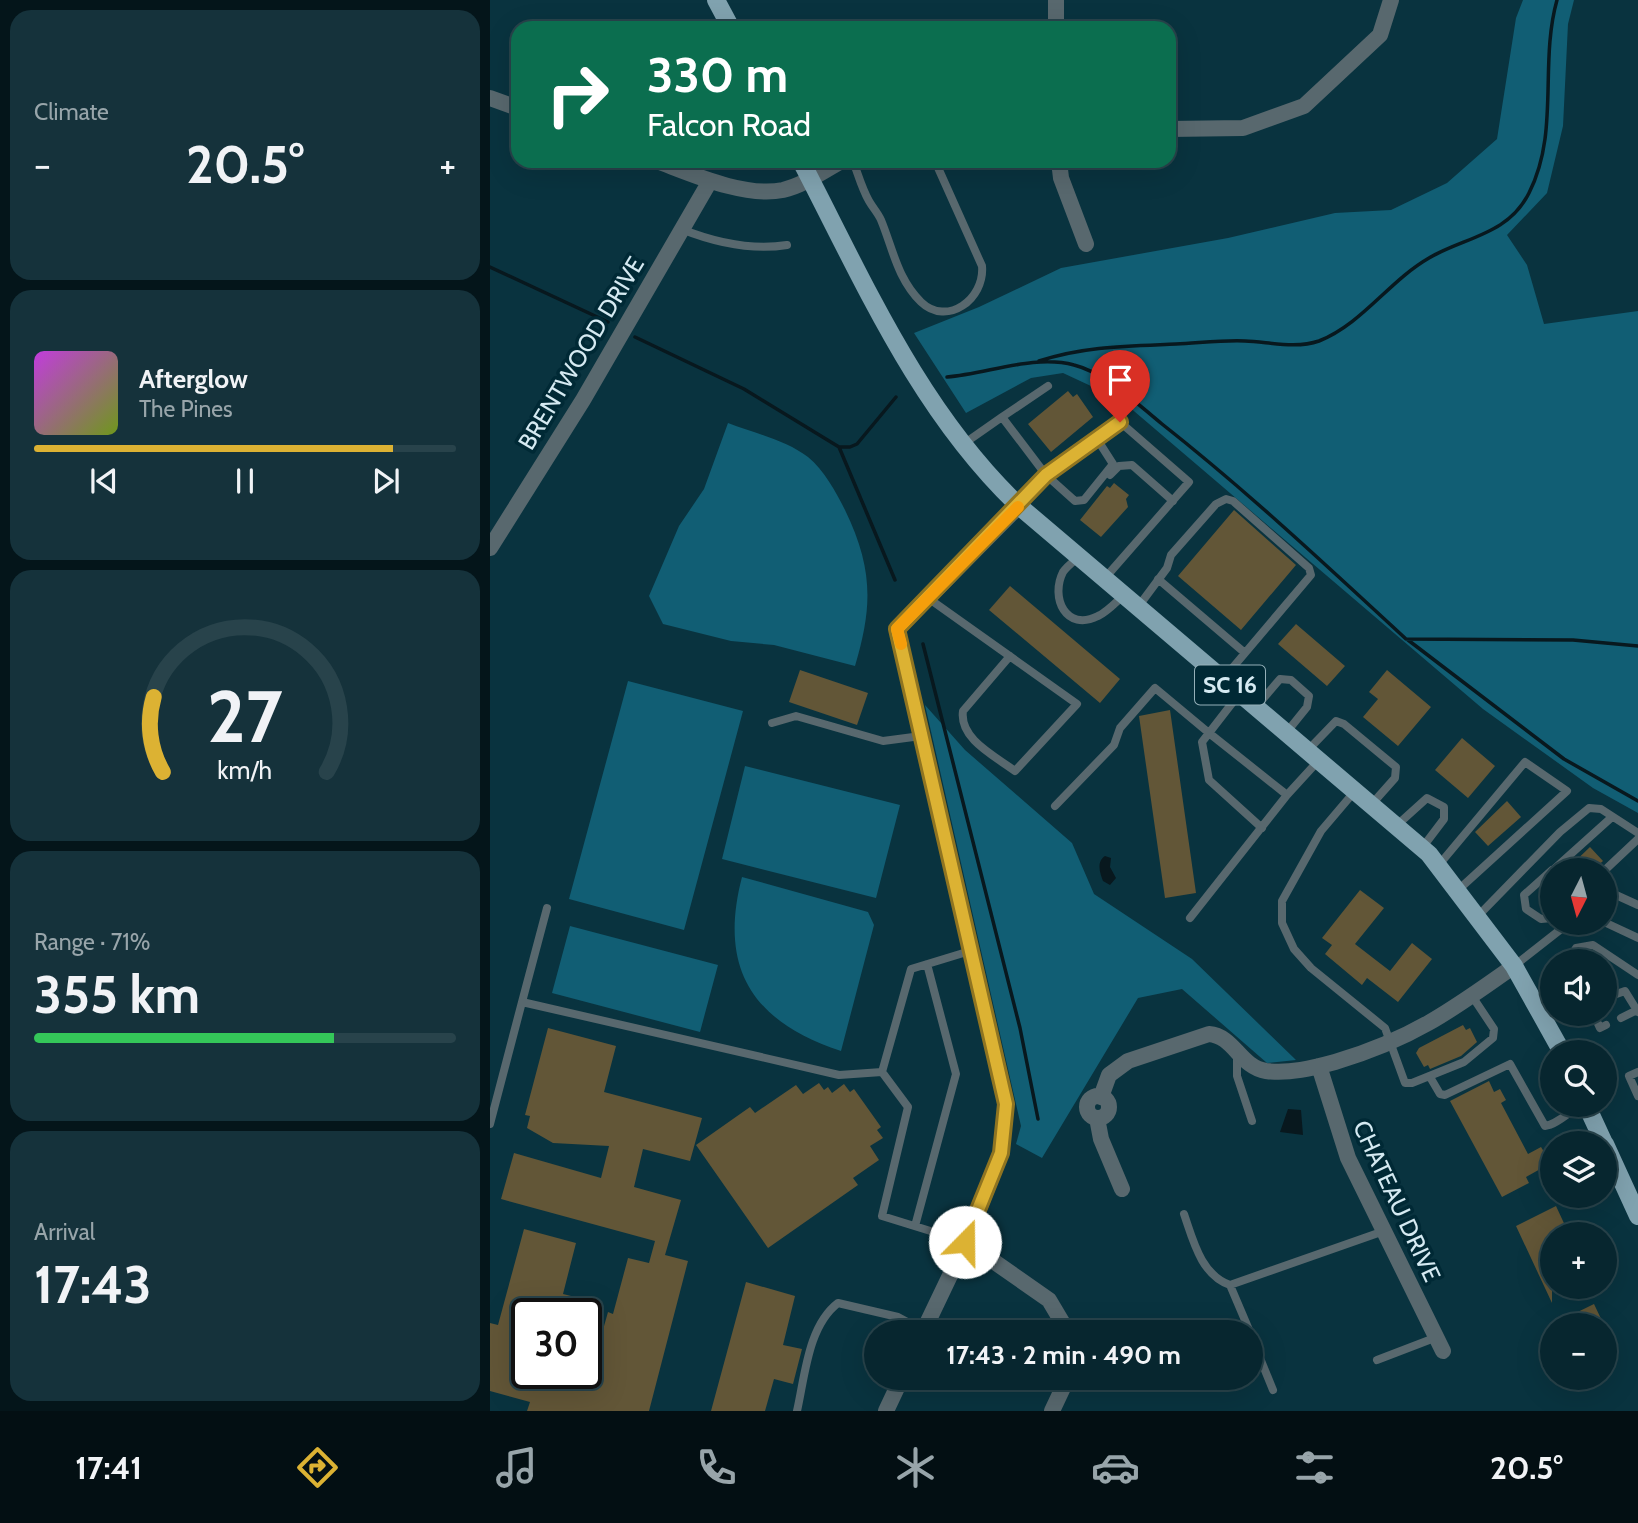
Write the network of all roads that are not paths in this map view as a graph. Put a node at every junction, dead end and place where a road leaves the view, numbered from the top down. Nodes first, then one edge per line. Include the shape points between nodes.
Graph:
1 (716, 0) edge
2 (1056, 0) edge
3 (1391, 0) edge
4 (727, 21) edge
5 (1056, 21) edge
6 (490, 97) edge
7 (511, 105) edge
8 (1176, 129) edge
9 (675, 168) edge
10 (804, 168) edge
11 (830, 168) edge
12 (856, 168) edge
13 (939, 168) edge
14 (1059, 168) edge
15 (810, 179) junction
16 (710, 181) junction
17 (681, 229) junction
18 (1086, 244) dead end
19 (787, 245) dead end
20 (1048, 386) dead end
21 (1002, 417) junction
22 (1097, 439) junction
23 (962, 445) junction
24 (1046, 475) junction
25 (1075, 501) junction
26 (1173, 501) junction
27 (1019, 506) junction
28 (494, 528) edge
29 (490, 548) edge
30 (1079, 557) junction
31 (1105, 579) junction
32 (1158, 579) junction
33 (928, 598) junction
34 (1131, 601) junction
35 (1245, 653) junction
36 (1010, 656) junction
37 (1223, 679) junction
38 (1240, 693) junction
39 (1256, 707) junction
40 (772, 723) dead end
41 (1209, 733) junction
42 (1286, 733) junction
43 (921, 736) junction
44 (1313, 755) junction
45 (1355, 791) junction
46 (1287, 795) junction
47 (1371, 805) junction
48 (1055, 806) dead end
49 (1612, 817) junction
50 (1395, 826) junction
51 (1262, 828) junction
52 (1638, 836) edge
53 (1422, 848) junction
54 (1566, 858) edge
55 (1617, 858) edge
56 (1438, 866) junction
57 (1540, 881) edge
58 (1457, 891) junction
59 (1617, 895) edge
60 (1638, 905) edge
61 (547, 908) dead end
62 (1477, 917) junction
63 (1190, 918) dead end
64 (1540, 918) edge
65 (1617, 928) edge
66 (1554, 935) edge
67 (1638, 938) edge
68 (1575, 949) edge
69 (1599, 949) edge
70 (971, 951) junction
71 (1617, 961) edge
72 (927, 964) junction
73 (1514, 966) junction
74 (1638, 975) edge
75 (1617, 994) edge
76 (1472, 996) junction
77 (522, 1002) junction
78 (1540, 1003) edge
79 (1637, 1011) edge
80 (1621, 1018) dead end
81 (1389, 1044) junction
82 (1237, 1055) junction
83 (1319, 1066) junction
84 (882, 1072) junction
85 (1638, 1072) edge
86 (1430, 1077) junction
87 (1638, 1096) edge
88 (1561, 1117) edge
89 (1252, 1121) dead end
90 (490, 1124) edge
91 (1617, 1171) edge
92 (1122, 1189) dead end
93 (1184, 1214) dead end
94 (1638, 1216) edge
95 (915, 1226) junction
96 (1384, 1231) junction
97 (965, 1242) junction
98 (1230, 1285) junction
99 (903, 1320) edge
100 (928, 1320) edge
101 (1061, 1320) edge
102 (1244, 1320) edge
103 (1440, 1344) joint
104 (1377, 1360) dead end
105 (1263, 1366) edge
106 (896, 1390) edge
107 (1062, 1390) edge
108 (1273, 1390) dead end
109 (796, 1411) edge
110 (886, 1411) edge
111 (1052, 1411) edge

1 - 4 main road
2 - 5 street
3 - 8 street via 1380,35 1304,106 1243,128
6 - 7 street
9 - 16 street
10 - 15 main road, SC 16
11 - 15 street
12 - 13 lane via 901,275 923,303 941,311 969,302 983,277 982,265
14 - 18 street
15 - 16 street via 766,192
15 - 23 main road, SC 16 via 908,365
16 - 17 street, BRENTWOOD DRIVE
17 - 19 lane via 729,243 768,248
17 - 28 street, BRENTWOOD DRIVE via 583,400
20 - 21 lane
21 - 23 lane
21 - 24 lane
22 - 24 lane
22 - 25 lane via 1113,464 1084,500
22 - 26 lane via 1120,422 1189,482
23 - 27 main road, SC 16
24 - 25 lane
24 - 27 lane
25 - 26 lane via 1084,504 1090,500 1112,472 1126,464
26 - 31 lane
27 - 30 main road, SC 16
27 - 33 street
28 - 29 street, BRENTWOOD DRIVE
30 - 31 main road, SC 16
30 - 34 lane via 1064,570 1056,592 1059,606 1069,617 1081,621 1098,617
31 - 34 main road, SC 16
32 - 34 lane
32 - 35 lane
32 - 35 lane via 1171,555 1216,504 1233,501 1309,568 1311,575
33 - 36 lane
33 - 43 street via 897,629
34 - 37 main road, SC 16
35 - 37 lane
36 - 36 lane via 1077,704 1015,771 971,738 962,721 964,711
37 - 38 main road, SC 16
38 - 39 main road, SC 16
38 - 41 lane
39 - 42 main road, SC 16
39 - 42 lane via 1280,679 1291,680 1309,696 1307,707
40 - 43 lane via 796,716 883,741
41 - 46 lane
41 - 48 lane via 1155,688 1120,728 1114,745
41 - 51 lane via 1202,742 1209,780
42 - 44 main road, SC 16
43 - 70 street
44 - 45 main road, SC 16
44 - 46 lane
44 - 47 lane via 1336,721 1396,767 1395,778
45 - 47 main road, SC 16
45 - 81 lane via 1321,831 1282,901 1282,923 1293,949 1374,1016 1385,1028
46 - 51 lane
47 - 50 main road, SC 16
49 - 52 lane
49 - 54 lane
49 - 62 lane via 1589,808
50 - 53 main road, SC 16
50 - 53 lane via 1427,798 1444,807 1444,819
51 - 63 lane
52 - 55 lane
53 - 56 main road, SC 16
56 - 58 main road, SC 16
56 - 58 lane via 1525,762 1567,791
57 - 64 lane via 1524,895 1526,909
58 - 62 main road, SC 16
59 - 60 lane
61 - 77 lane
62 - 73 main road, SC 16
65 - 67 lane
66 - 73 lane
68 - 69 lane via 1593,945
70 - 72 lane
70 - 97 street via 1006,1104 1001,1153
71 - 74 lane
72 - 84 lane via 911,969
72 - 95 lane via 956,1074
73 - 76 street
73 - 78 main road, SC 16
75 - 79 lane via 1625,991
76 - 81 street via 1436,1021
76 - 86 lane via 1494,1029 1493,1038 1464,1062
77 - 84 lane via 839,1075
77 - 90 lane
79 - 80 lane
81 - 83 street
81 - 86 lane via 1405,1083
82 - 83 street via 1266,1071
82 - 89 lane via 1237,1076
82 - 92 street via 1222,1037 1200,1036 1118,1068 1104,1084 1101,1097 1109,1107 1097,1118
83 - 96 street, CHATEAU DRIVE via 1348,1158
84 - 95 lane via 908,1107 882,1216
85 - 87 lane via 1629,1076
86 - 88 lane via 1445,1095 1510,1064 1545,1126
91 - 94 main road
93 - 98 lane via 1204,1262 1221,1282
95 - 97 lane
96 - 98 lane
96 - 103 street, CHATEAU DRIVE
97 - 100 street
97 - 101 street via 1049,1300
98 - 102 lane
99 - 109 lane via 838,1303 826,1312 815,1335
103 - 104 lane
105 - 108 lane
106 - 110 street
107 - 111 street

